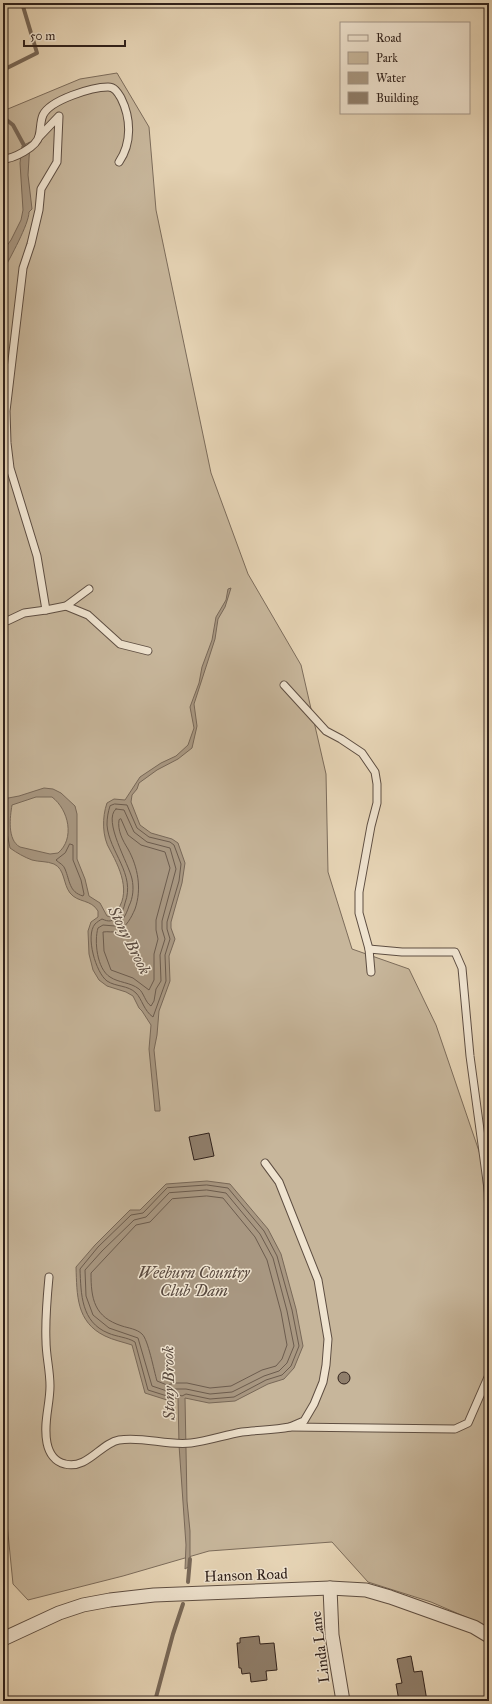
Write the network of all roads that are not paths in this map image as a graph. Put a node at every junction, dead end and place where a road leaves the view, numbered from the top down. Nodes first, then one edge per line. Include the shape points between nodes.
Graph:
1 (39, 137) junction
2 (3, 160) edge
3 (119, 162) dead end
4 (89, 589) dead end
5 (66, 606) junction
6 (46, 610) junction
7 (7, 621) dead end
8 (148, 651) dead end
9 (284, 685) dead end
10 (369, 949) junction
11 (370, 972) dead end
12 (265, 1163) dead end
13 (489, 1196) edge
14 (49, 1277) dead end
15 (489, 1375) edge
16 (290, 1427) junction
17 (330, 1588) junction
18 (489, 1636) edge
19 (3, 1639) edge
20 (343, 1701) edge

1 - 2 lane via 32,147
1 - 3 lane via 43,115 49,107 59,100 109,87 118,92 126,109 129,126 125,154
1 - 6 lane via 60,116 57,162 41,189 34,231 23,268 6,411 6,437 10,468 37,556
4 - 5 lane
5 - 6 lane
5 - 8 lane via 88,615 120,644
6 - 7 lane via 24,613
9 - 10 lane via 326,731 362,753 375,772 377,803 370,826 359,913
10 - 11 lane
10 - 13 lane via 455,952 462,968 470,1056
12 - 16 lane via 279,1182 318,1280 328,1339 323,1382 314,1404 304,1421
14 - 16 lane via 46,1342 50,1387 45,1431 47,1445 53,1458 66,1465 79,1463 92,1458 117,1440 191,1443 242,1432
15 - 16 lane via 468,1423 455,1429
17 - 18 street, Hanson Road via 366,1590 390,1597 474,1627
17 - 19 street, Hanson Road via 154,1595 110,1600 59,1613
17 - 20 street, Linda Lane via 332,1635

